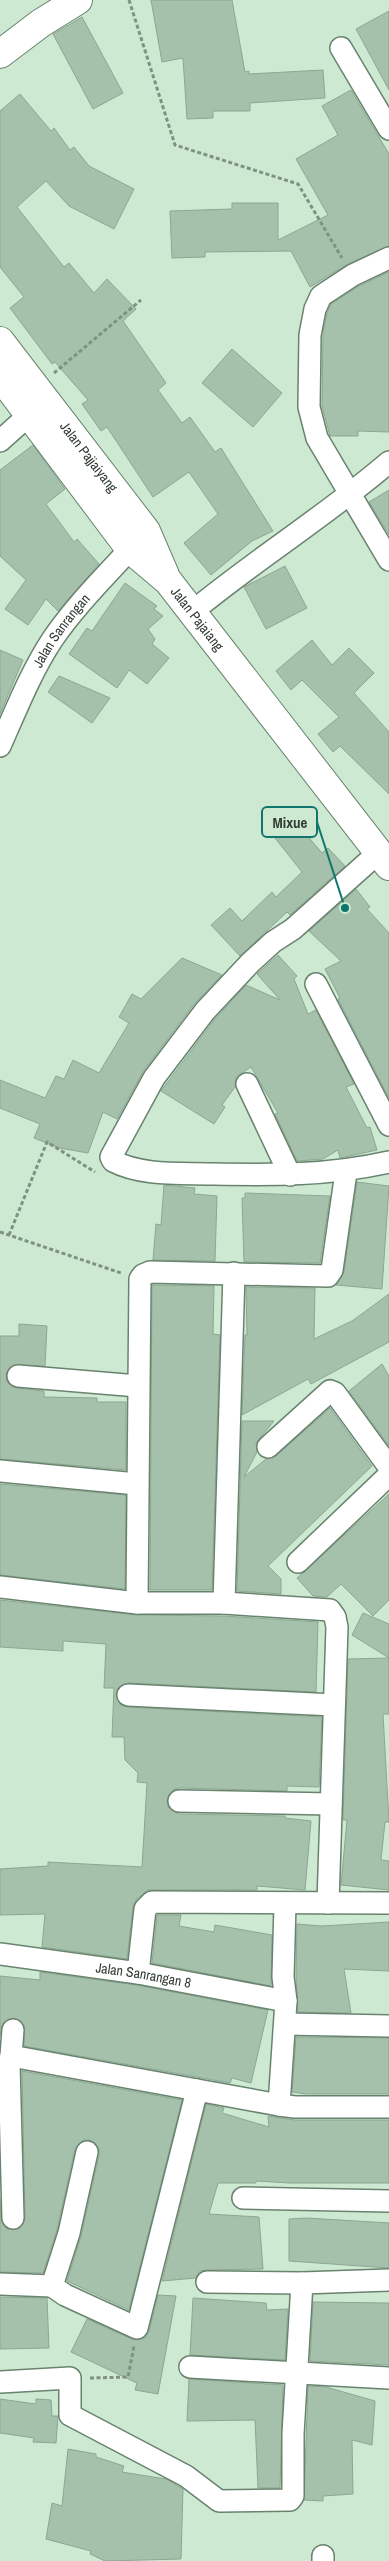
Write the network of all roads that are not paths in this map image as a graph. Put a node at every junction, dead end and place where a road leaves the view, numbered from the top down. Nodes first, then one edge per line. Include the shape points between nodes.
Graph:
1 (78, 0) edge
2 (341, 48) dead end
3 (0, 54) edge
4 (389, 129) edge
5 (389, 258) edge
6 (0, 341) edge
7 (0, 376) edge
8 (29, 415) junction
9 (0, 440) edge
10 (389, 462) edge
11 (349, 496) junction
12 (138, 540) junction
13 (389, 560) edge
14 (168, 581) joint
15 (192, 612) junction
16 (0, 746) edge
17 (384, 859) edge
18 (316, 984) dead end
19 (248, 1084) dead end
20 (389, 1125) edge
21 (389, 1162) edge
22 (346, 1172) junction
23 (290, 1175) junction
24 (234, 1273) junction
25 (18, 1376) dead end
26 (138, 1386) junction
27 (268, 1447) dead end
28 (389, 1467) edge
29 (0, 1471) edge
30 (389, 1475) edge
31 (137, 1484) junction
32 (298, 1562) dead end
33 (0, 1587) edge
34 (137, 1603) junction
35 (224, 1603) junction
36 (128, 1695) dead end
37 (334, 1705) junction
38 (179, 1801) dead end
39 (331, 1804) junction
40 (328, 1903) junction
41 (389, 1903) edge
42 (285, 1904) junction
43 (0, 1954) edge
44 (138, 1973) junction
45 (286, 2001) junction
46 (285, 2024) junction
47 (389, 2026) edge
48 (13, 2030) dead end
49 (12, 2056) junction
50 (196, 2090) junction
51 (279, 2105) junction
52 (389, 2107) edge
53 (5, 2115) edge
54 (87, 2152) dead end
55 (243, 2198) dead end
56 (389, 2201) edge
57 (13, 2218) dead end
58 (389, 2280) edge
59 (207, 2282) dead end
60 (302, 2283) junction
61 (0, 2284) edge
62 (52, 2286) junction
63 (190, 2367) dead end
64 (297, 2372) junction
65 (389, 2378) edge
66 (0, 2382) edge

1 - 3 main road
2 - 4 street
5 - 11 street via 352,275 321,296 310,335 309,407 317,438
6 - 12 main road, Jalan Pajjaiyang via 36,388
7 - 8 main road
8 - 9 street
8 - 12 main road
10 - 11 street
11 - 13 street
11 - 15 street
12 - 14 main road, Jalan Pajjaiyang
12 - 16 street, Jalan Sanrangan via 53,639
14 - 15 main road, Jalan Pajaiang
15 - 17 main road, Jalan Pajaiang
17 - 23 street via 273,942 205,1010 154,1078 111,1157 120,1165 141,1170
18 - 20 street
19 - 23 street
21 - 22 street
22 - 23 street
22 - 24 street via 332,1270 328,1276
24 - 26 street via 150,1272 143,1275 140,1279
24 - 35 street
25 - 26 street
26 - 31 street
27 - 28 street via 330,1390 335,1392
29 - 31 street
30 - 32 street
31 - 34 street
33 - 34 street
34 - 35 street
35 - 37 street via 330,1610 337,1627
36 - 37 street
37 - 39 street
38 - 39 street
39 - 40 street
40 - 41 street
40 - 42 street
42 - 44 street via 148,1903 144,1909
42 - 45 street via 283,1977
43 - 44 street, Jalan Sanrangan 8
44 - 45 street, Jalan Sanrangan 8
45 - 46 street
46 - 47 street
46 - 51 street
48 - 49 street
49 - 50 street
49 - 53 street
50 - 51 street
50 - 62 street via 137,2328
51 - 52 street via 295,2108
53 - 57 street
54 - 62 street via 69,2233
55 - 56 street
58 - 60 street
59 - 60 street
60 - 64 street
61 - 62 street
63 - 64 street
64 - 65 street
64 - 66 street via 293,2496 290,2500 219,2501 186,2476 70,2415 70,2378

